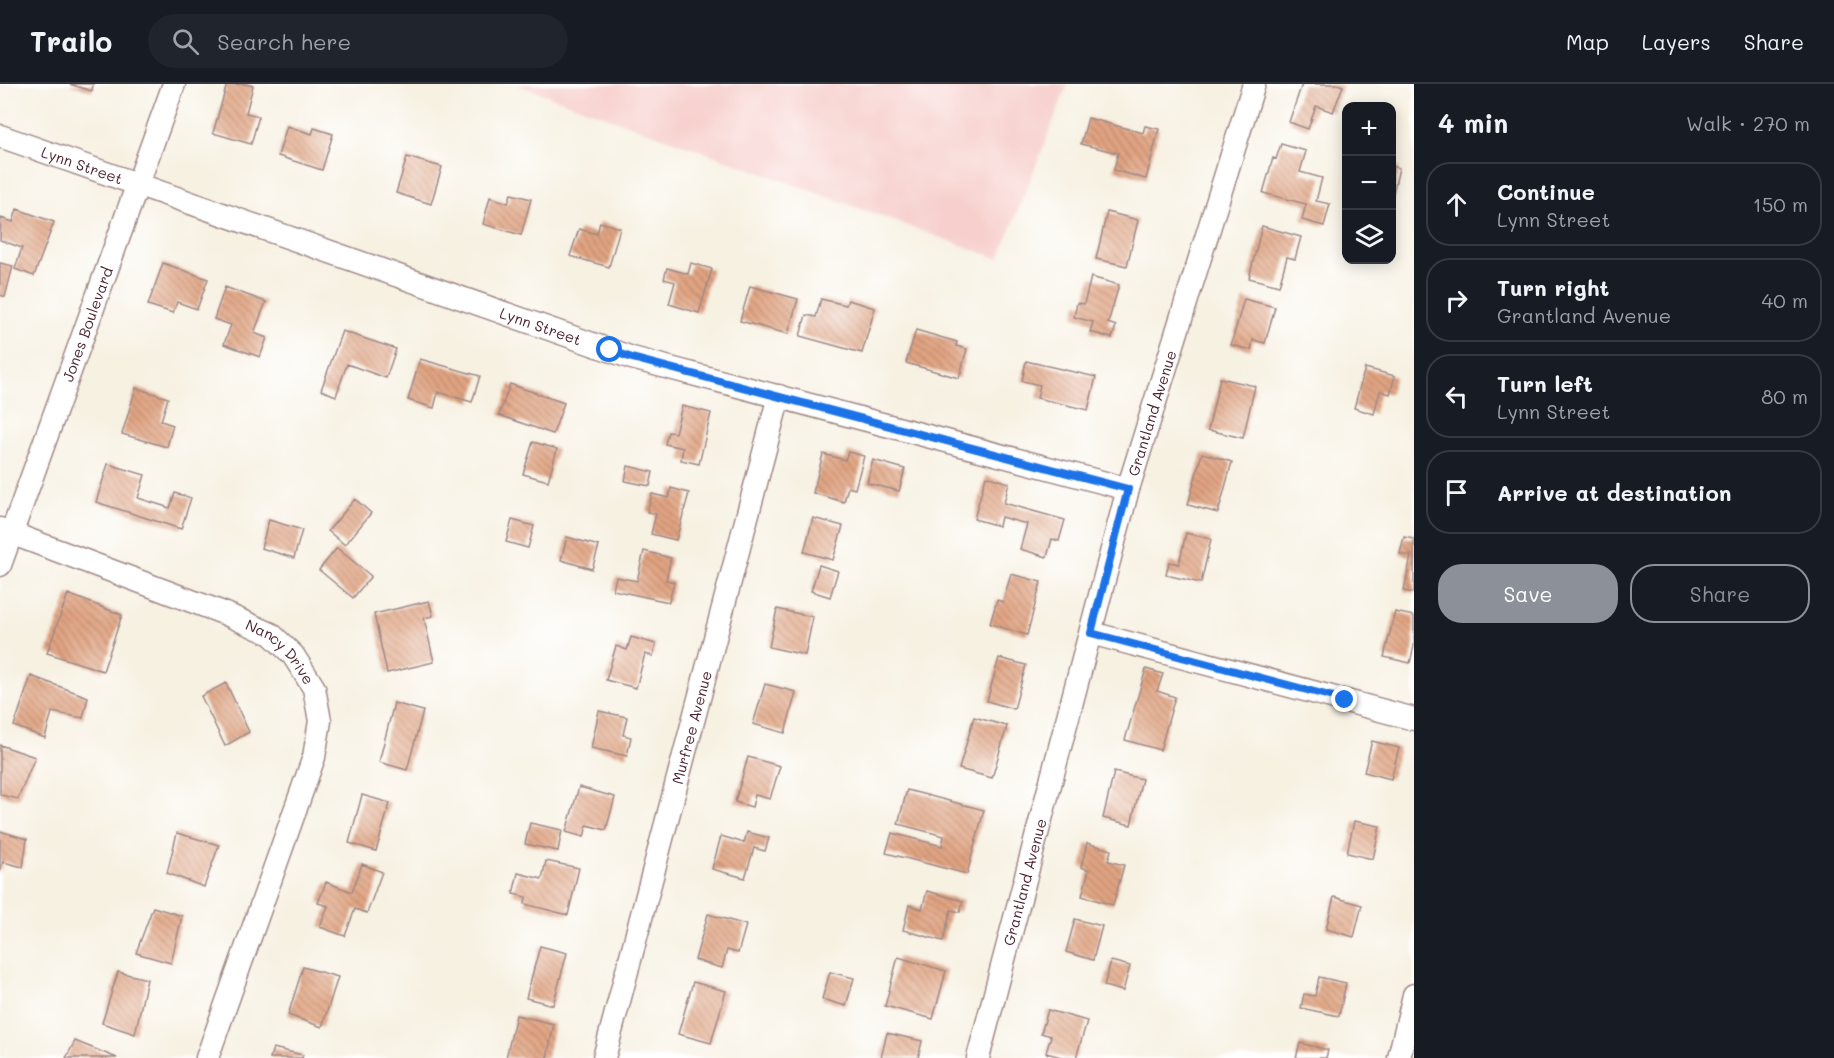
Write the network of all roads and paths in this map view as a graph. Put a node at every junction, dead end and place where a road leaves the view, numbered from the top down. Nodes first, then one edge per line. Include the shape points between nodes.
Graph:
1 (174, 84) edge
2 (1254, 84) edge
3 (0, 136) edge
4 (137, 184) junction
5 (779, 396) junction
6 (1128, 489) junction
7 (6, 531) edge
8 (0, 565) edge
9 (1091, 633) junction
10 (1414, 719) edge
11 (1414, 995) edge
12 (207, 1058) edge
13 (604, 1058) edge
14 (978, 1058) edge
15 (1399, 1058) edge

1 - 4 street, Jones Boulevard
2 - 6 street, Grantland Avenue
3 - 4 street, Lynn Street
4 - 5 street, Lynn Street via 632,358
4 - 7 street, Jones Boulevard
5 - 6 street, Lynn Street
5 - 13 street, Murfree Avenue
6 - 9 street, Grantland Avenue
7 - 8 street, Jones Boulevard
7 - 12 street, Nancy Drive via 271,634 293,655 314,688 320,721 314,757
9 - 10 street
9 - 14 street, Grantland Avenue
11 - 15 street

